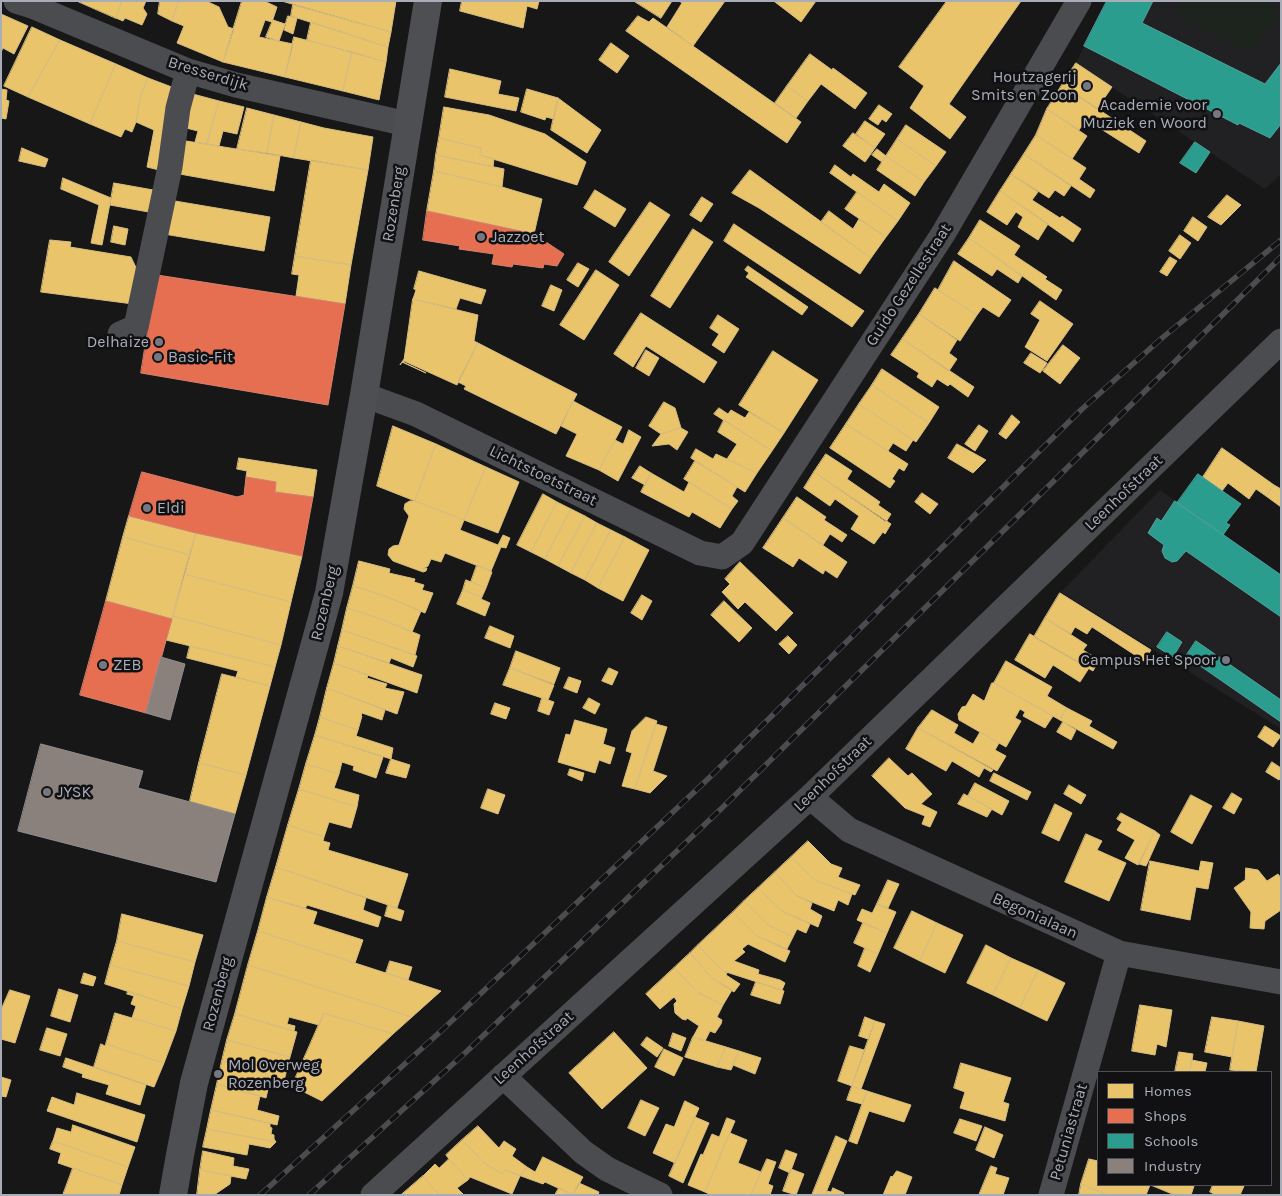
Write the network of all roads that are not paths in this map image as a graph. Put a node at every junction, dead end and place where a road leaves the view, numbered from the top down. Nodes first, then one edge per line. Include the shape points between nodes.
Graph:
1 (16, 1) edge
2 (428, 1) edge
3 (1078, 1) edge
4 (188, 71) junction
5 (408, 124) junction
6 (120, 334) dead end
7 (1281, 341) edge
8 (364, 395) junction
9 (722, 557) joint
10 (810, 797) junction
11 (1119, 953) junction
12 (1281, 982) edge
13 (503, 1076) junction
14 (173, 1195) edge
15 (372, 1195) edge
16 (660, 1195) edge
17 (1051, 1195) edge

1 - 4 street, Bresserdijk
2 - 5 main road, Rozenberg
3 - 9 street, Guido Gezellestraat via 943,234 742,543
4 - 5 street, Bresserdijk
4 - 6 street via 136,327
5 - 8 main road, Rozenberg
7 - 10 street, Leenhofstraat
8 - 9 street, Lichtstoetstraat via 416,414 700,553
8 - 14 main road, Rozenberg via 329,594 194,1083
10 - 11 street, Begonialaan via 849,830
10 - 13 street, Leenhofstraat
11 - 12 street, Begonialaan
11 - 17 street, Petuniastraat
13 - 15 street, Leenhofstraat
13 - 16 street via 583,1152 607,1169

